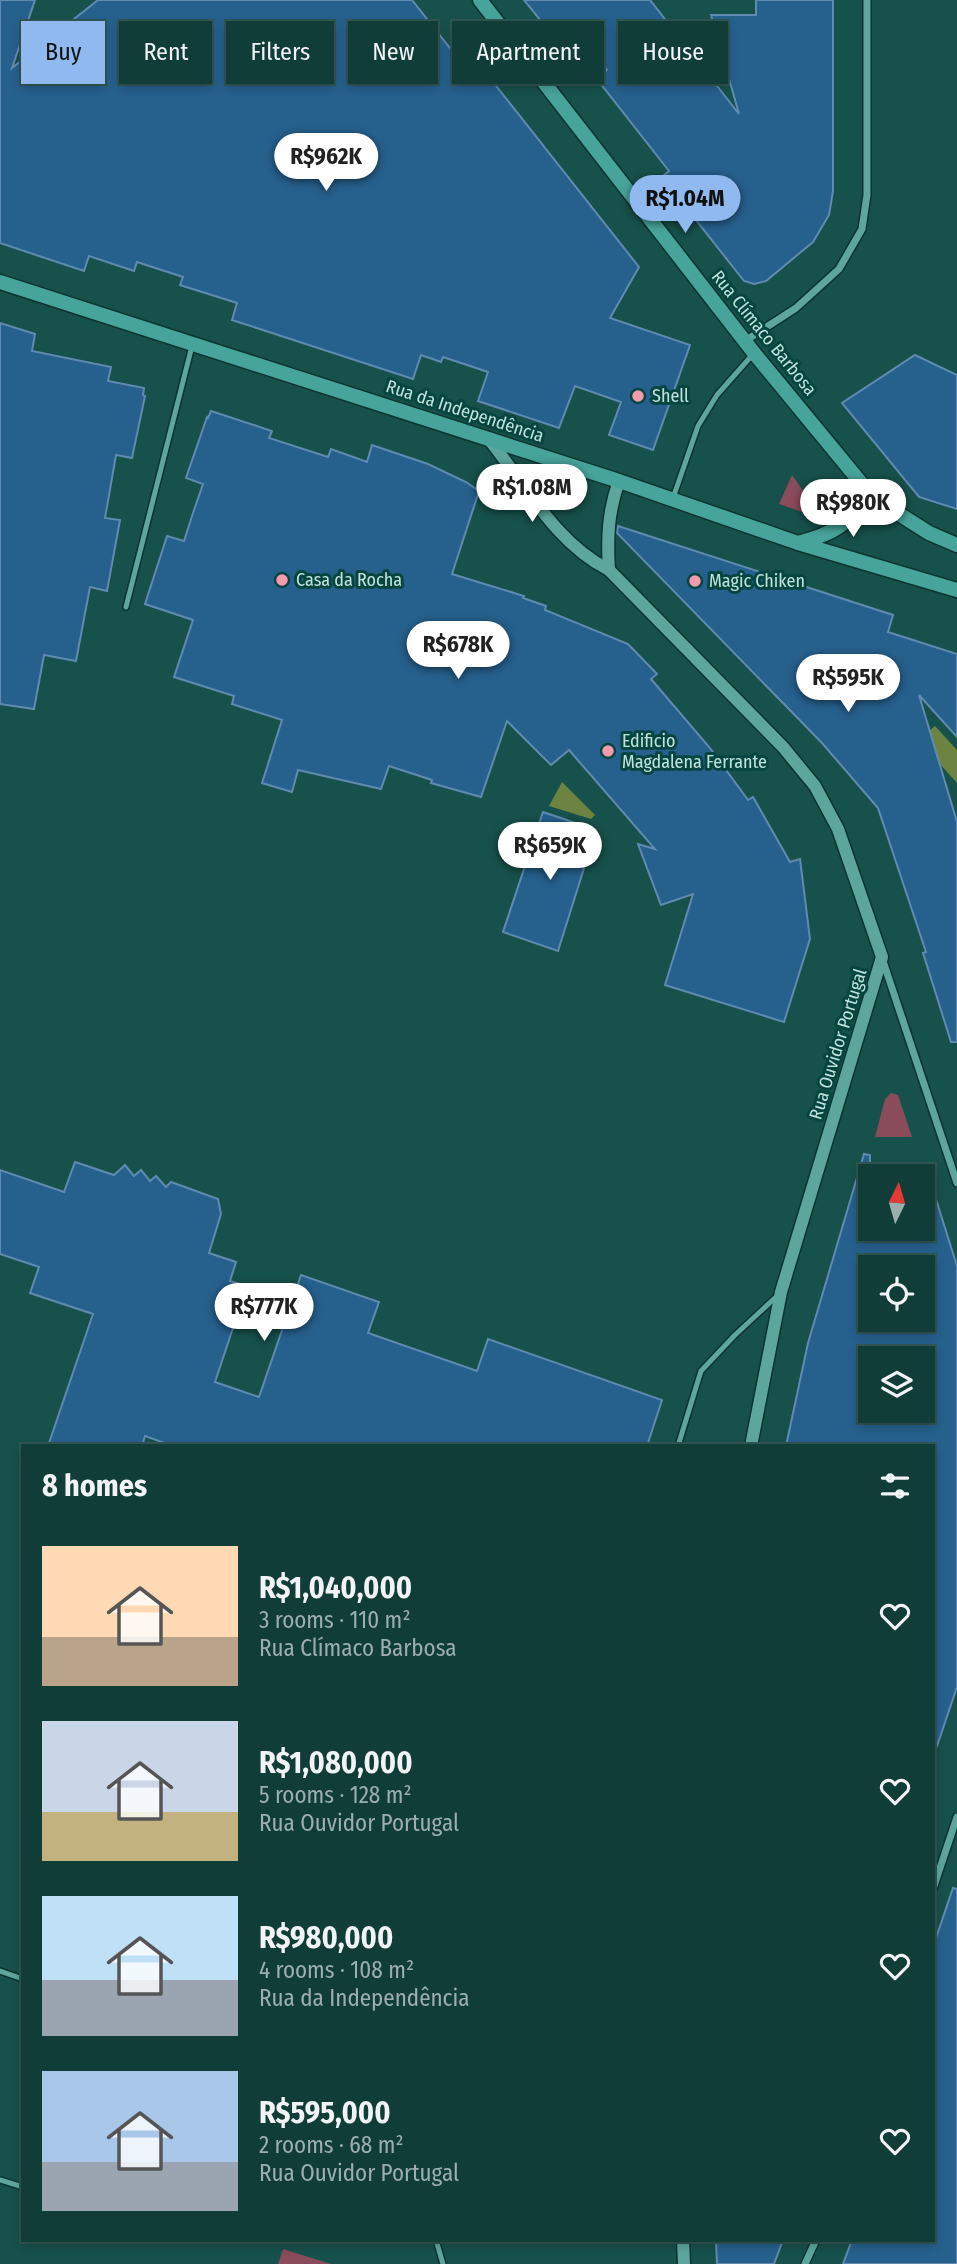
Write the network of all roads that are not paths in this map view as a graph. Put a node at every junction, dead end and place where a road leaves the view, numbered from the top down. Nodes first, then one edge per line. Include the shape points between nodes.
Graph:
1 (480, 0) edge
2 (867, 0) edge
3 (0, 282) edge
4 (745, 341) junction
5 (193, 343) junction
6 (754, 354) junction
7 (488, 438) junction
8 (619, 481) junction
9 (866, 489) junction
10 (673, 500) junction
11 (798, 543) junction
12 (957, 545) edge
13 (609, 570) junction
14 (957, 590) edge
15 (126, 607) dead end
16 (882, 957) junction
17 (957, 1183) edge
18 (781, 1292) junction
19 (679, 1444) edge
20 (751, 1444) edge
21 (957, 1817) edge
22 (935, 1883) edge
23 (0, 1971) edge
24 (21, 1978) edge
25 (0, 2180) edge
26 (21, 2186) edge
27 (437, 2242) edge
28 (683, 2242) edge
29 (815, 2242) edge
30 (443, 2264) edge
31 (684, 2264) edge
32 (805, 2264) edge

1 - 4 main road, Rua Clímaco Barbosa
2 - 4 street via 867,195 862,229 839,269 796,308
3 - 5 main road, Rua da Independência
4 - 6 main road, Rua Clímaco Barbosa
5 - 7 main road, Rua da Independência
5 - 15 lane
6 - 9 main road, Rua Clímaco Barbosa
6 - 10 lane via 717,395 698,426
7 - 8 main road, Rua da Independência
7 - 13 street, Rua Ouvidor Portugal via 554,527 587,559
8 - 10 main road, Rua da Independência
8 - 13 street via 608,523
9 - 11 main road via 852,517 823,537
9 - 12 main road via 929,533
10 - 11 main road, Rua da Independência
11 - 14 main road, Rua da Independência
13 - 16 street, Rua Ouvidor Portugal via 783,747 815,786 838,829
16 - 17 street
16 - 18 street, Rua Ouvidor Portugal
18 - 19 lane via 701,1371
18 - 20 street, Rua Ouvidor Portugal
21 - 22 street
23 - 24 lane
25 - 26 lane
27 - 30 lane
28 - 31 street
29 - 32 street

